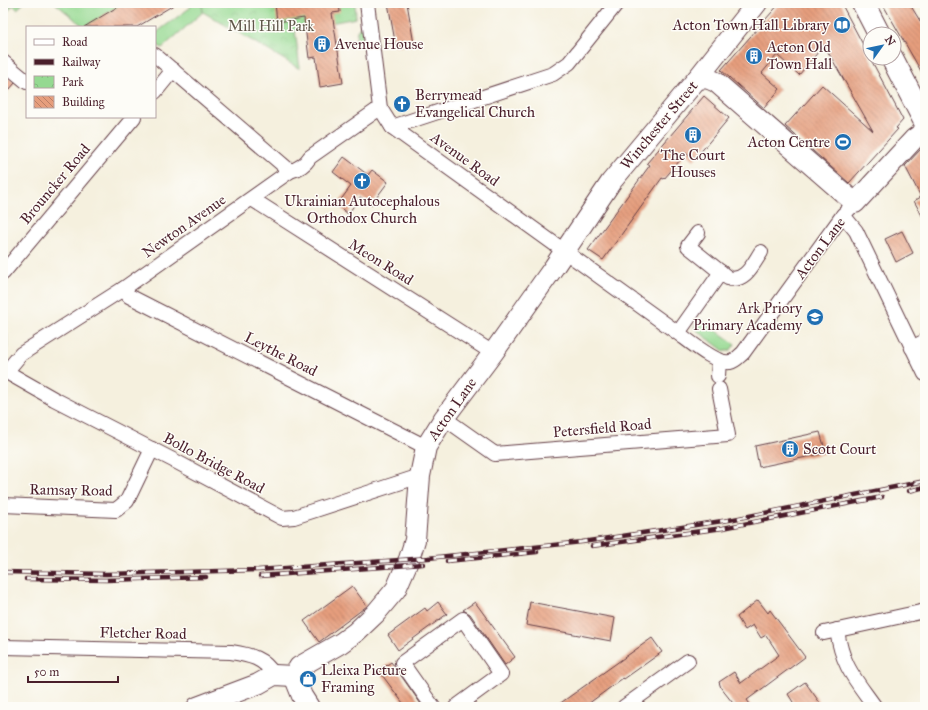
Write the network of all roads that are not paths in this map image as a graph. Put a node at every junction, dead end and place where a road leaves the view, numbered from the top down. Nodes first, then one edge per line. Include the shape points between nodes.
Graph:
1 (367, 3) edge
2 (617, 3) edge
3 (757, 3) edge
4 (863, 3) edge
5 (875, 26) edge
6 (156, 56) edge
7 (3, 62) edge
8 (896, 66) edge
9 (173, 70) junction
10 (707, 80) junction
11 (26, 81) edge
12 (156, 91) edge
13 (380, 108) junction
14 (133, 118) edge
15 (925, 122) edge
16 (392, 127) junction
17 (925, 131) edge
18 (290, 171) junction
19 (252, 199) junction
20 (849, 209) junction
21 (698, 233) dead end
22 (564, 251) junction
23 (762, 252) dead end
24 (721, 272) junction
25 (3, 274) edge
26 (123, 289) junction
27 (678, 333) junction
28 (925, 341) edge
29 (912, 348) junction
30 (493, 353) junction
31 (719, 360) junction
32 (5, 371) edge
33 (925, 374) edge
34 (444, 418) junction
35 (426, 447) junction
36 (152, 450) junction
37 (420, 476) junction
38 (3, 505) edge
39 (925, 611) edge
40 (3, 647) edge
41 (688, 661) dead end
42 (274, 676) junction
43 (294, 676) junction
44 (197, 707) edge
45 (310, 707) edge
46 (433, 707) edge
47 (456, 707) edge
48 (624, 707) edge
49 (875, 707) edge

1 - 13 street, Avenue Road
2 - 16 street via 569,63 553,74
3 - 10 main road, Winchester Street via 713,58
4 - 5 main road
6 - 9 street
7 - 11 street
8 - 15 main road
9 - 12 street
9 - 18 street
10 - 20 main road
10 - 22 main road, Winchester Street via 611,182
13 - 16 street, Avenue Road
13 - 18 street, Newton Avenue via 310,157 297,170
14 - 25 street, Brouncker Road
16 - 22 street, Avenue Road
17 - 20 main road, Acton Lane via 914,139
18 - 19 street, Newton Avenue
19 - 26 street, Newton Avenue
19 - 30 street, Meon Road
20 - 29 street via 856,231
20 - 31 street, Acton Lane via 743,352 729,362
21 - 24 street via 688,246
22 - 27 street
22 - 30 main road, Acton Lane
23 - 24 street via 742,277 735,280
24 - 27 street
26 - 32 street, Newton Avenue via 21,354
26 - 35 street, Leythe Road via 129,296
27 - 31 street
28 - 29 street
29 - 33 street
30 - 34 main road, Acton Lane
31 - 34 street, Petersfield Road via 718,382 728,435 495,454
32 - 36 street, Bollo Bridge Road
34 - 35 main road, Acton Lane
35 - 37 main road, Acton Lane
36 - 37 street, Bollo Bridge Road via 282,518 294,517
36 - 38 street, Ramsay Road via 127,501 116,510
37 - 43 main road, Acton Lane via 415,540 396,589 356,632 299,668
39 - 49 street via 831,631 846,667
40 - 42 street, Fletcher Road via 231,652 263,661
41 - 48 street
42 - 43 main road
42 - 44 main road
43 - 45 main road via 302,696
46 - 47 street via 402,663 463,618 501,674

